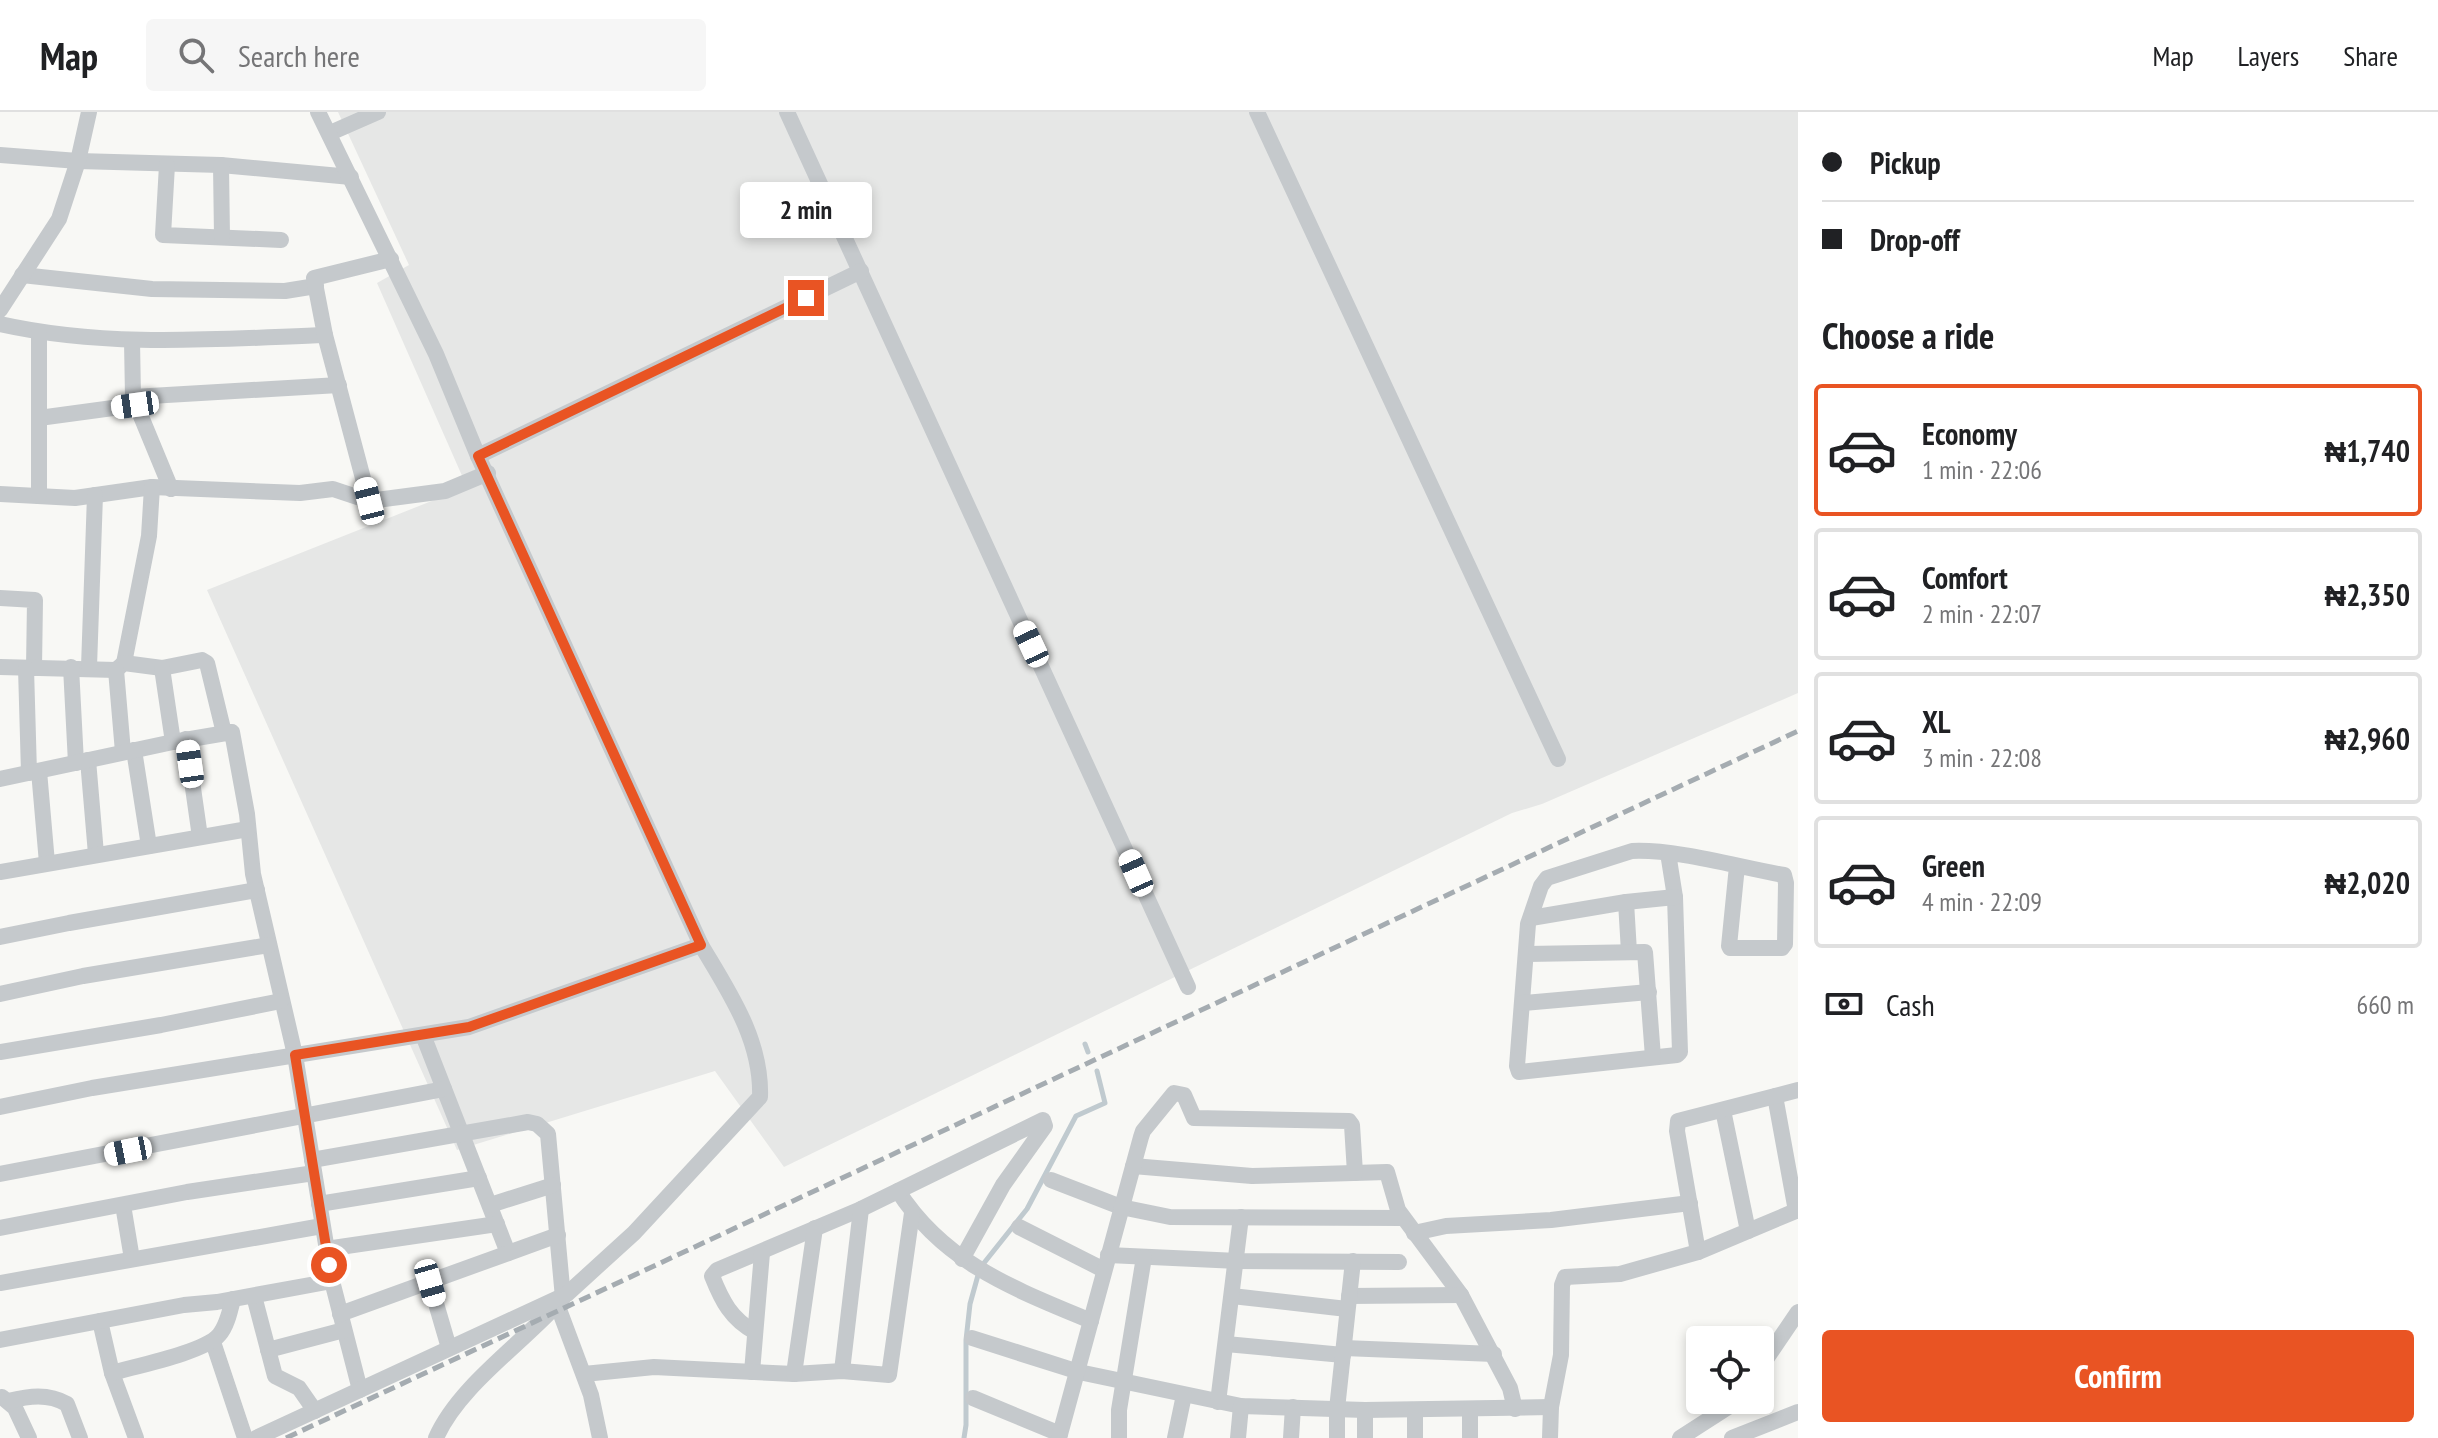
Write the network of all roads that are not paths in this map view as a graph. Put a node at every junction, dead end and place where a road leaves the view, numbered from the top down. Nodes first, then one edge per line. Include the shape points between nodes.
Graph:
1 (89, 112) edge
2 (318, 112) edge
3 (378, 112) edge
4 (787, 112) edge
5 (1257, 112) edge
6 (330, 133) junction
7 (0, 155) edge
8 (78, 161) junction
9 (167, 165) junction
10 (221, 165) junction
11 (351, 177) junction
12 (222, 237) junction
13 (281, 240) dead end
14 (391, 259) junction
15 (861, 271) junction
16 (22, 275) junction
17 (316, 286) junction
18 (0, 310) edge
19 (0, 324) edge
20 (39, 333) junction
21 (325, 335) junction
22 (132, 341) junction
23 (339, 385) junction
24 (134, 401) junction
25 (39, 418) junction
26 (478, 456) junction
27 (488, 473) junction
28 (152, 487) junction
29 (171, 489) junction
30 (0, 494) edge
31 (95, 495) junction
32 (39, 496) junction
33 (369, 501) junction
34 (0, 598) edge
35 (120, 666) junction
36 (0, 667) edge
37 (71, 667) junction
38 (89, 667) junction
39 (30, 668) junction
40 (162, 668) junction
41 (224, 733) junction
42 (180, 740) junction
43 (129, 751) junction
44 (1558, 759) dead end
45 (82, 762) junction
46 (34, 772) junction
47 (0, 779) edge
48 (248, 829) junction
49 (200, 837) junction
50 (149, 846) junction
51 (1668, 853) junction
52 (96, 854) junction
53 (47, 863) junction
54 (1737, 866) junction
55 (1, 867) edge
56 (1792, 877) edge
57 (257, 890) junction
58 (1675, 897) junction
59 (1626, 902) junction
60 (1531, 918) junction
61 (0, 937) edge
62 (269, 945) junction
63 (701, 945) junction
64 (1629, 952) junction
65 (1527, 954) junction
66 (1188, 987) dead end
67 (1649, 992) junction
68 (0, 994) edge
69 (281, 1001) junction
70 (1523, 1003) junction
71 (423, 1035) junction
72 (0, 1052) edge
73 (295, 1055) junction
74 (1653, 1057) junction
75 (444, 1089) junction
76 (1798, 1090) edge
77 (1775, 1096) junction
78 (0, 1107) edge
79 (1723, 1110) junction
80 (306, 1116) junction
81 (462, 1134) junction
82 (1133, 1166) junction
83 (313, 1167) junction
84 (1355, 1173) junction
85 (0, 1174) edge
86 (479, 1178) junction
87 (1051, 1180) dead end
88 (553, 1185) junction
89 (898, 1191) junction
90 (1690, 1203) junction
91 (319, 1204) junction
92 (123, 1205) junction
93 (490, 1205) junction
94 (1121, 1207) junction
95 (861, 1209) junction
96 (1797, 1210) edge
97 (912, 1213) junction
98 (1241, 1217) junction
99 (1403, 1218) junction
100 (497, 1224) junction
101 (322, 1226) junction
102 (1019, 1227) dead end
103 (0, 1228) edge
104 (815, 1228) junction
105 (1748, 1231) junction
106 (1414, 1233) junction
107 (558, 1235) junction
108 (326, 1249) junction
109 (1698, 1252) junction
110 (508, 1253) junction
111 (762, 1253) junction
112 (1144, 1257) junction
113 (132, 1259) junction
114 (962, 1259) junction
115 (1238, 1261) junction
116 (1353, 1261) junction
117 (1106, 1262) junction
118 (1399, 1262) dead end
119 (332, 1281) junction
120 (0, 1283) edge
121 (430, 1283) junction
122 (1461, 1295) junction
123 (254, 1296) junction
124 (1232, 1296) junction
125 (233, 1299) junction
126 (560, 1300) junction
127 (1348, 1302) junction
128 (1798, 1312) edge
129 (100, 1321) junction
130 (1091, 1321) junction
131 (342, 1322) junction
132 (755, 1332) junction
133 (972, 1338) dead end
134 (0, 1340) edge
135 (213, 1342) junction
136 (1226, 1344) junction
137 (1774, 1347) edge
138 (449, 1348) junction
139 (268, 1350) junction
140 (1343, 1351) junction
141 (1494, 1354) junction
142 (842, 1371) junction
143 (752, 1372) junction
144 (1079, 1372) junction
145 (112, 1373) junction
146 (584, 1374) junction
147 (794, 1374) junction
148 (1124, 1382) junction
149 (360, 1390) junction
150 (1184, 1395) junction
151 (4, 1398) edge
152 (973, 1398) dead end
153 (1218, 1402) junction
154 (1241, 1406) junction
155 (1293, 1407) junction
156 (1551, 1407) junction
157 (1337, 1409) junction
158 (1515, 1409) junction
159 (1365, 1410) junction
160 (1470, 1410) junction
161 (315, 1411) junction
162 (1415, 1411) junction
163 (1798, 1412) edge
164 (1717, 1414) edge
165 (1060, 1436) edge
166 (29, 1438) edge
167 (80, 1438) edge
168 (136, 1438) edge
169 (245, 1438) edge
170 (256, 1438) edge
171 (436, 1438) edge
172 (600, 1438) edge
173 (1119, 1438) edge
174 (1175, 1438) edge
175 (1238, 1438) edge
176 (1291, 1438) edge
177 (1337, 1438) edge
178 (1365, 1438) edge
179 (1415, 1438) edge
180 (1470, 1438) edge
181 (1550, 1438) edge
182 (1680, 1438) edge
183 (1732, 1438) edge

1 - 8 street
2 - 6 street
3 - 6 street
4 - 15 street
5 - 44 street
6 - 11 street
7 - 8 street
8 - 9 street
8 - 16 street via 59,219
9 - 10 street
9 - 12 street via 163,235
10 - 11 street
10 - 12 street
11 - 14 street
12 - 13 street
14 - 17 street via 314,278
14 - 26 street
15 - 26 street
15 - 66 street
16 - 17 street via 152,289 285,291
16 - 18 street
17 - 21 street
19 - 20 street
20 - 22 street
20 - 25 street
21 - 22 street
21 - 23 street
22 - 24 street
23 - 24 street
23 - 33 street
24 - 25 street
24 - 29 street
25 - 32 street
26 - 27 street
27 - 33 street via 437,493
27 - 63 street
28 - 29 street
28 - 31 street
28 - 35 street via 149,536
29 - 33 street via 333,489
30 - 32 street
31 - 32 street
31 - 38 street
34 - 39 street via 35,600
35 - 38 street
35 - 40 street
35 - 43 street
36 - 39 street
37 - 38 street
37 - 39 street
37 - 45 street
39 - 46 street
40 - 41 street via 207,663
40 - 42 street
41 - 42 street
41 - 48 street via 233,734
42 - 43 street
42 - 49 street
43 - 45 street
43 - 50 street
45 - 46 street
45 - 52 street
46 - 47 street
46 - 53 street
48 - 49 street
48 - 57 street
49 - 50 street
50 - 52 street
51 - 54 street
51 - 58 street
51 - 60 street via 1632,851 1547,878
52 - 53 street
53 - 55 street
54 - 56 street
54 - 56 street via 1730,948 1785,944
57 - 61 street
57 - 62 street
58 - 59 street
58 - 74 street via 1680,1052
59 - 60 street
59 - 64 street
60 - 65 street
62 - 68 street
62 - 69 street
63 - 71 street via 469,1027
63 - 126 street via 744,1021 758,1058 760,1097 634,1233
64 - 65 street
64 - 67 street via 1647,954
65 - 70 street
67 - 70 street
67 - 74 street
69 - 72 street
69 - 73 street
70 - 74 street via 1519,1072
71 - 73 street
71 - 75 street
73 - 78 street
73 - 80 street
75 - 80 street
75 - 81 street
76 - 77 street
77 - 79 street
77 - 96 street
79 - 90 street via 1678,1121
79 - 105 street
80 - 83 street
80 - 85 street
81 - 83 street
81 - 86 street
81 - 88 street via 537,1124 548,1134
82 - 84 street via 1252,1176
82 - 84 street via 1143,1131 1179,1092 1194,1118 1349,1121
82 - 94 street
83 - 91 street
83 - 92 street
84 - 99 street via 1387,1172
86 - 91 street
86 - 93 street
87 - 94 street
88 - 93 street
88 - 107 street
89 - 95 street
89 - 97 street
89 - 114 street via 1043,1120 1045,1126 1003,1185
90 - 106 street
90 - 109 street
91 - 101 street
92 - 103 street
92 - 113 street
93 - 100 street
94 - 98 street via 1170,1217
94 - 117 street
95 - 104 street
95 - 142 street
96 - 105 street
97 - 114 street
97 - 142 street via 889,1375
98 - 99 street
98 - 115 street
99 - 106 street
100 - 108 street
100 - 110 street
101 - 108 street
101 - 113 street
102 - 117 street
104 - 111 street
104 - 147 street
105 - 109 street
106 - 122 street
107 - 110 street
107 - 126 street
108 - 119 street
109 - 156 street via 1620,1274 1565,1277 1561,1355
110 - 121 street
111 - 132 street
111 - 132 street via 712,1276 730,1314
112 - 115 street
112 - 117 street
112 - 148 street
113 - 120 street
114 - 130 street via 997,1281
115 - 116 street
115 - 124 street
116 - 118 street
116 - 127 street
117 - 130 street
119 - 123 street
119 - 131 street
121 - 131 street
121 - 138 street
122 - 127 street
122 - 141 street
123 - 125 street
123 - 139 street
124 - 127 street
124 - 136 street
125 - 129 street
125 - 135 street
126 - 138 street
126 - 146 street
126 - 171 street via 479,1381
127 - 140 street
128 - 137 street
129 - 134 street
129 - 145 street
130 - 144 street
131 - 139 street
131 - 149 street
132 - 143 street
133 - 144 street
135 - 145 street
135 - 169 street
136 - 140 street
136 - 153 street
138 - 149 street
139 - 161 street via 275,1376 299,1388
140 - 141 street
140 - 157 street
141 - 158 street
142 - 147 street
143 - 146 street via 654,1367
143 - 147 street
144 - 148 street
144 - 165 street
145 - 168 street
146 - 172 street
148 - 150 street
148 - 173 street
149 - 161 street
150 - 153 street
150 - 174 street
151 - 166 street via 15,1408
151 - 167 street via 35,1396 67,1404
152 - 165 street
153 - 154 street
154 - 155 street
154 - 175 street
155 - 157 street
155 - 176 street
156 - 158 street
156 - 181 street
157 - 159 street
157 - 177 street
158 - 160 street
159 - 162 street
159 - 178 street
160 - 162 street
160 - 180 street
161 - 170 street
162 - 179 street
163 - 183 street
164 - 182 street

